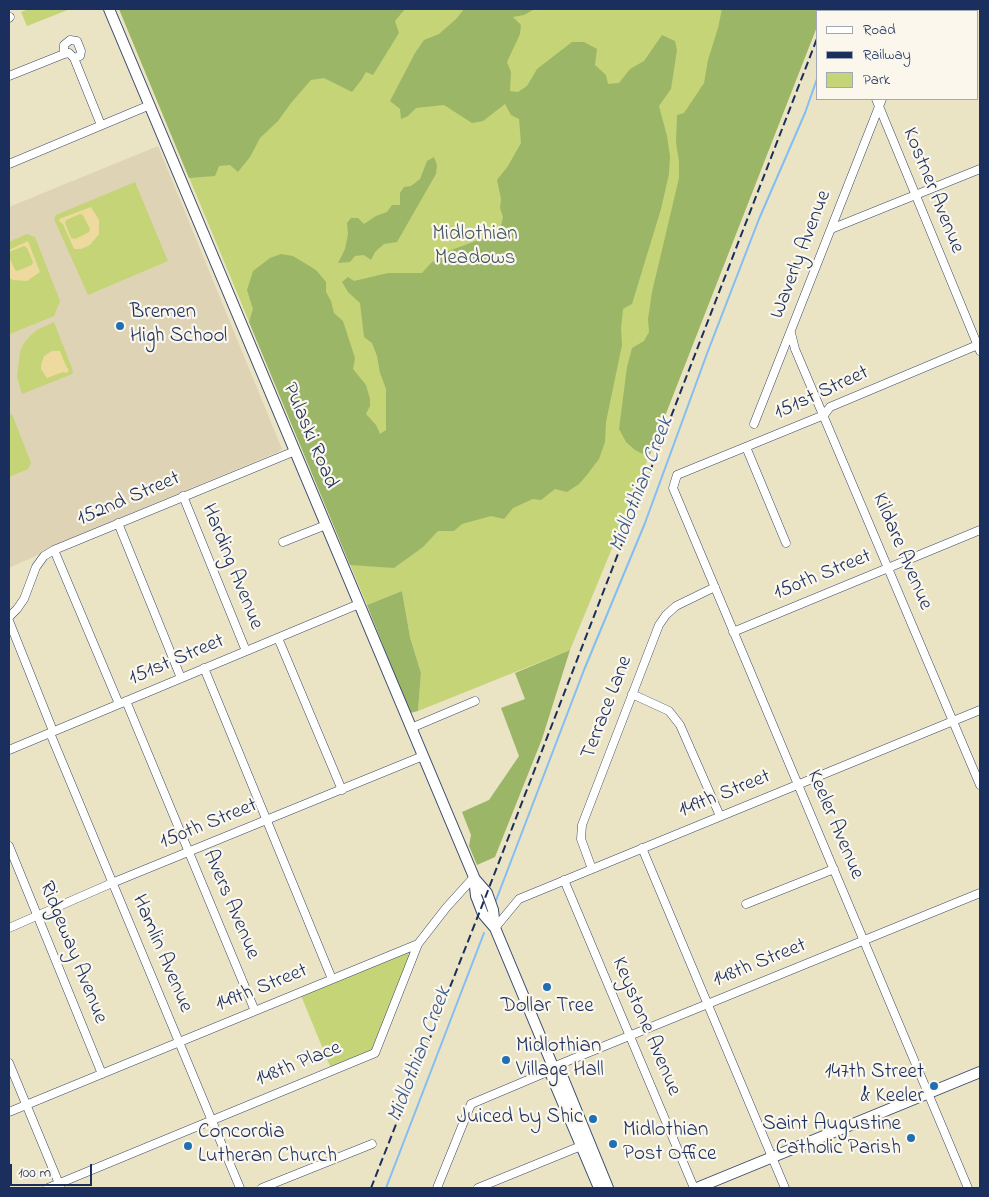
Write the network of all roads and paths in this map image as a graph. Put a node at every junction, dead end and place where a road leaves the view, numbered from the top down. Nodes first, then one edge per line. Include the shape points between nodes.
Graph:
1 (109, 9) edge
2 (9, 76) edge
3 (879, 101) edge
4 (150, 105) junction
5 (101, 125) junction
6 (9, 164) edge
7 (980, 169) edge
8 (915, 196) junction
9 (831, 229) junction
10 (790, 332) junction
11 (979, 347) edge
12 (824, 415) junction
13 (754, 424) dead end
14 (746, 447) junction
15 (295, 450) junction
16 (677, 475) joint
17 (183, 496) junction
18 (118, 523) junction
19 (326, 525) junction
20 (980, 530) edge
21 (283, 542) dead end
22 (786, 543) dead end
23 (54, 550) junction
24 (889, 568) junction
25 (715, 587) junction
26 (359, 604) junction
27 (9, 617) edge
28 (9, 621) edge
29 (734, 632) junction
30 (278, 638) junction
31 (246, 651) junction
32 (204, 668) junction
33 (181, 678) junction
34 (632, 694) junction
35 (475, 701) dead end
36 (122, 703) junction
37 (980, 710) edge
38 (954, 721) junction
39 (412, 728) junction
40 (52, 732) junction
41 (9, 750) edge
42 (423, 756) junction
43 (798, 784) junction
44 (980, 785) edge
45 (342, 790) junction
46 (720, 816) junction
47 (266, 820) junction
48 (9, 846) edge
49 (642, 848) junction
50 (189, 852) junction
51 (592, 869) junction
52 (834, 869) junction
53 (474, 877) junction
54 (564, 880) junction
55 (112, 883) junction
56 (980, 893) edge
57 (746, 904) dead end
58 (38, 916) junction
59 (9, 928) edge
60 (496, 928) junction
61 (864, 941) junction
62 (418, 944) junction
63 (332, 979) junction
64 (708, 1004) junction
65 (255, 1011) junction
66 (630, 1036) junction
67 (179, 1042) junction
68 (9, 1063) edge
69 (554, 1068) junction
70 (980, 1072) edge
71 (102, 1074) junction
72 (928, 1094) junction
73 (26, 1105) junction
74 (9, 1112) edge
75 (212, 1120) junction
76 (372, 1144) dead end
77 (581, 1146) junction
78 (772, 1157) junction
79 (60, 1186) edge
80 (48, 1188) edge
81 (240, 1188) edge
82 (262, 1188) edge
83 (437, 1188) edge
84 (478, 1188) edge
85 (598, 1188) edge
86 (608, 1188) edge
87 (696, 1188) edge
88 (785, 1188) edge
89 (968, 1188) edge

1 - 4 main road, Pulaski Road
2 - 5 street via 69,55
3 - 8 street, Kostner Avenue
3 - 9 street, Waverly Avenue
4 - 5 street
4 - 15 main road, Pulaski Road
5 - 6 street
7 - 8 street
8 - 9 street
8 - 11 street, Kostner Avenue
9 - 10 street, Waverly Avenue
10 - 12 street, Kildare Avenue
10 - 13 street, Waverly Avenue
11 - 12 street, 151st Street via 830,407
12 - 14 street, 151st Street
12 - 24 street, Kildare Avenue
14 - 16 street, 151st Street
14 - 22 street
15 - 17 street, 152nd Street
15 - 19 main road, Pulaski Road
16 - 25 street, Keeler Avenue via 673,488
17 - 18 street, 152nd Street
17 - 31 street, Harding Avenue
18 - 23 street, 152nd Street
18 - 33 street
19 - 21 street
19 - 26 main road, Pulaski Road
20 - 24 street, 150th Street
23 - 27 street, 152nd Street via 44,556 36,567 24,599
23 - 36 street, Avers Avenue
24 - 29 street, 150th Street
24 - 38 street, Kildare Avenue
25 - 29 street, Keeler Avenue
25 - 34 street, Terrace Lane via 686,600 666,615
26 - 30 street, 151st Street
26 - 39 main road, Pulaski Road
28 - 40 street, Hamlin Avenue
29 - 43 street, Keeler Avenue
30 - 31 street, 151st Street
30 - 45 street, Harding Avenue
31 - 32 street, 151st Street
32 - 33 street, 151st Street
32 - 47 street
33 - 36 street, 151st Street
34 - 46 street via 669,711 680,724
34 - 51 street, Terrace Lane via 582,825 581,839
35 - 39 street
36 - 40 street, 151st Street
36 - 50 street, Avers Avenue
37 - 38 street, 149th Street
38 - 43 street, 149th Street
38 - 44 street, Kildare Avenue
39 - 42 main road, Pulaski Road
40 - 41 street, 151st Street
40 - 55 street, Hamlin Avenue
42 - 45 street, 150th Street
42 - 53 main road, Pulaski Road
43 - 46 street, 149th Street
43 - 52 street, Keeler Avenue
45 - 47 street, 150th Street
46 - 49 street, 149th Street
47 - 50 street, 150th Street
47 - 63 street
48 - 58 street, Ridgeway Avenue
49 - 51 street, 149th Street
49 - 64 street
50 - 55 street, 150th Street
50 - 65 street, Avers Avenue
51 - 54 street, 149th Street
52 - 57 street
52 - 61 street, Keeler Avenue
53 - 60 main road, Pulaski Road via 478,902
53 - 62 street, 148th Place
54 - 60 street, 149th Street via 519,899
54 - 66 street, Keystone Avenue
55 - 58 street, 150th Street
55 - 67 street, Hamlin Avenue
56 - 61 street, 148th Street
58 - 59 street, 150th Street
58 - 71 street, Ridgeway Avenue
60 - 69 main road, Pulaski Road
61 - 64 street, 148th Street
61 - 72 street, Keeler Avenue
62 - 63 street, 149th Street
62 - 75 street, 148th Place via 375,1053
63 - 65 street, 149th Street
64 - 66 street, 148th Street
64 - 78 street
65 - 67 street, 149th Street
66 - 69 street, 148th Street
66 - 87 street, Keystone Avenue
67 - 71 street, 149th Street
67 - 75 street, Hamlin Avenue
68 - 73 street
69 - 77 main road, Pulaski Road via 552,1077
69 - 83 street, 148th Street via 471,1104
69 - 86 main road, Pulaski Road via 561,1074
70 - 72 main road
71 - 73 street, 149th Street
72 - 78 main road
72 - 89 street, Keeler Avenue
73 - 74 street, 149th Street
73 - 79 street
75 - 79 street, 148th Place
75 - 81 street, Hamlin Avenue
76 - 82 street
77 - 84 street
77 - 85 main road, Pulaski Road
78 - 87 main road
78 - 88 street
79 - 80 street, 148th Place

